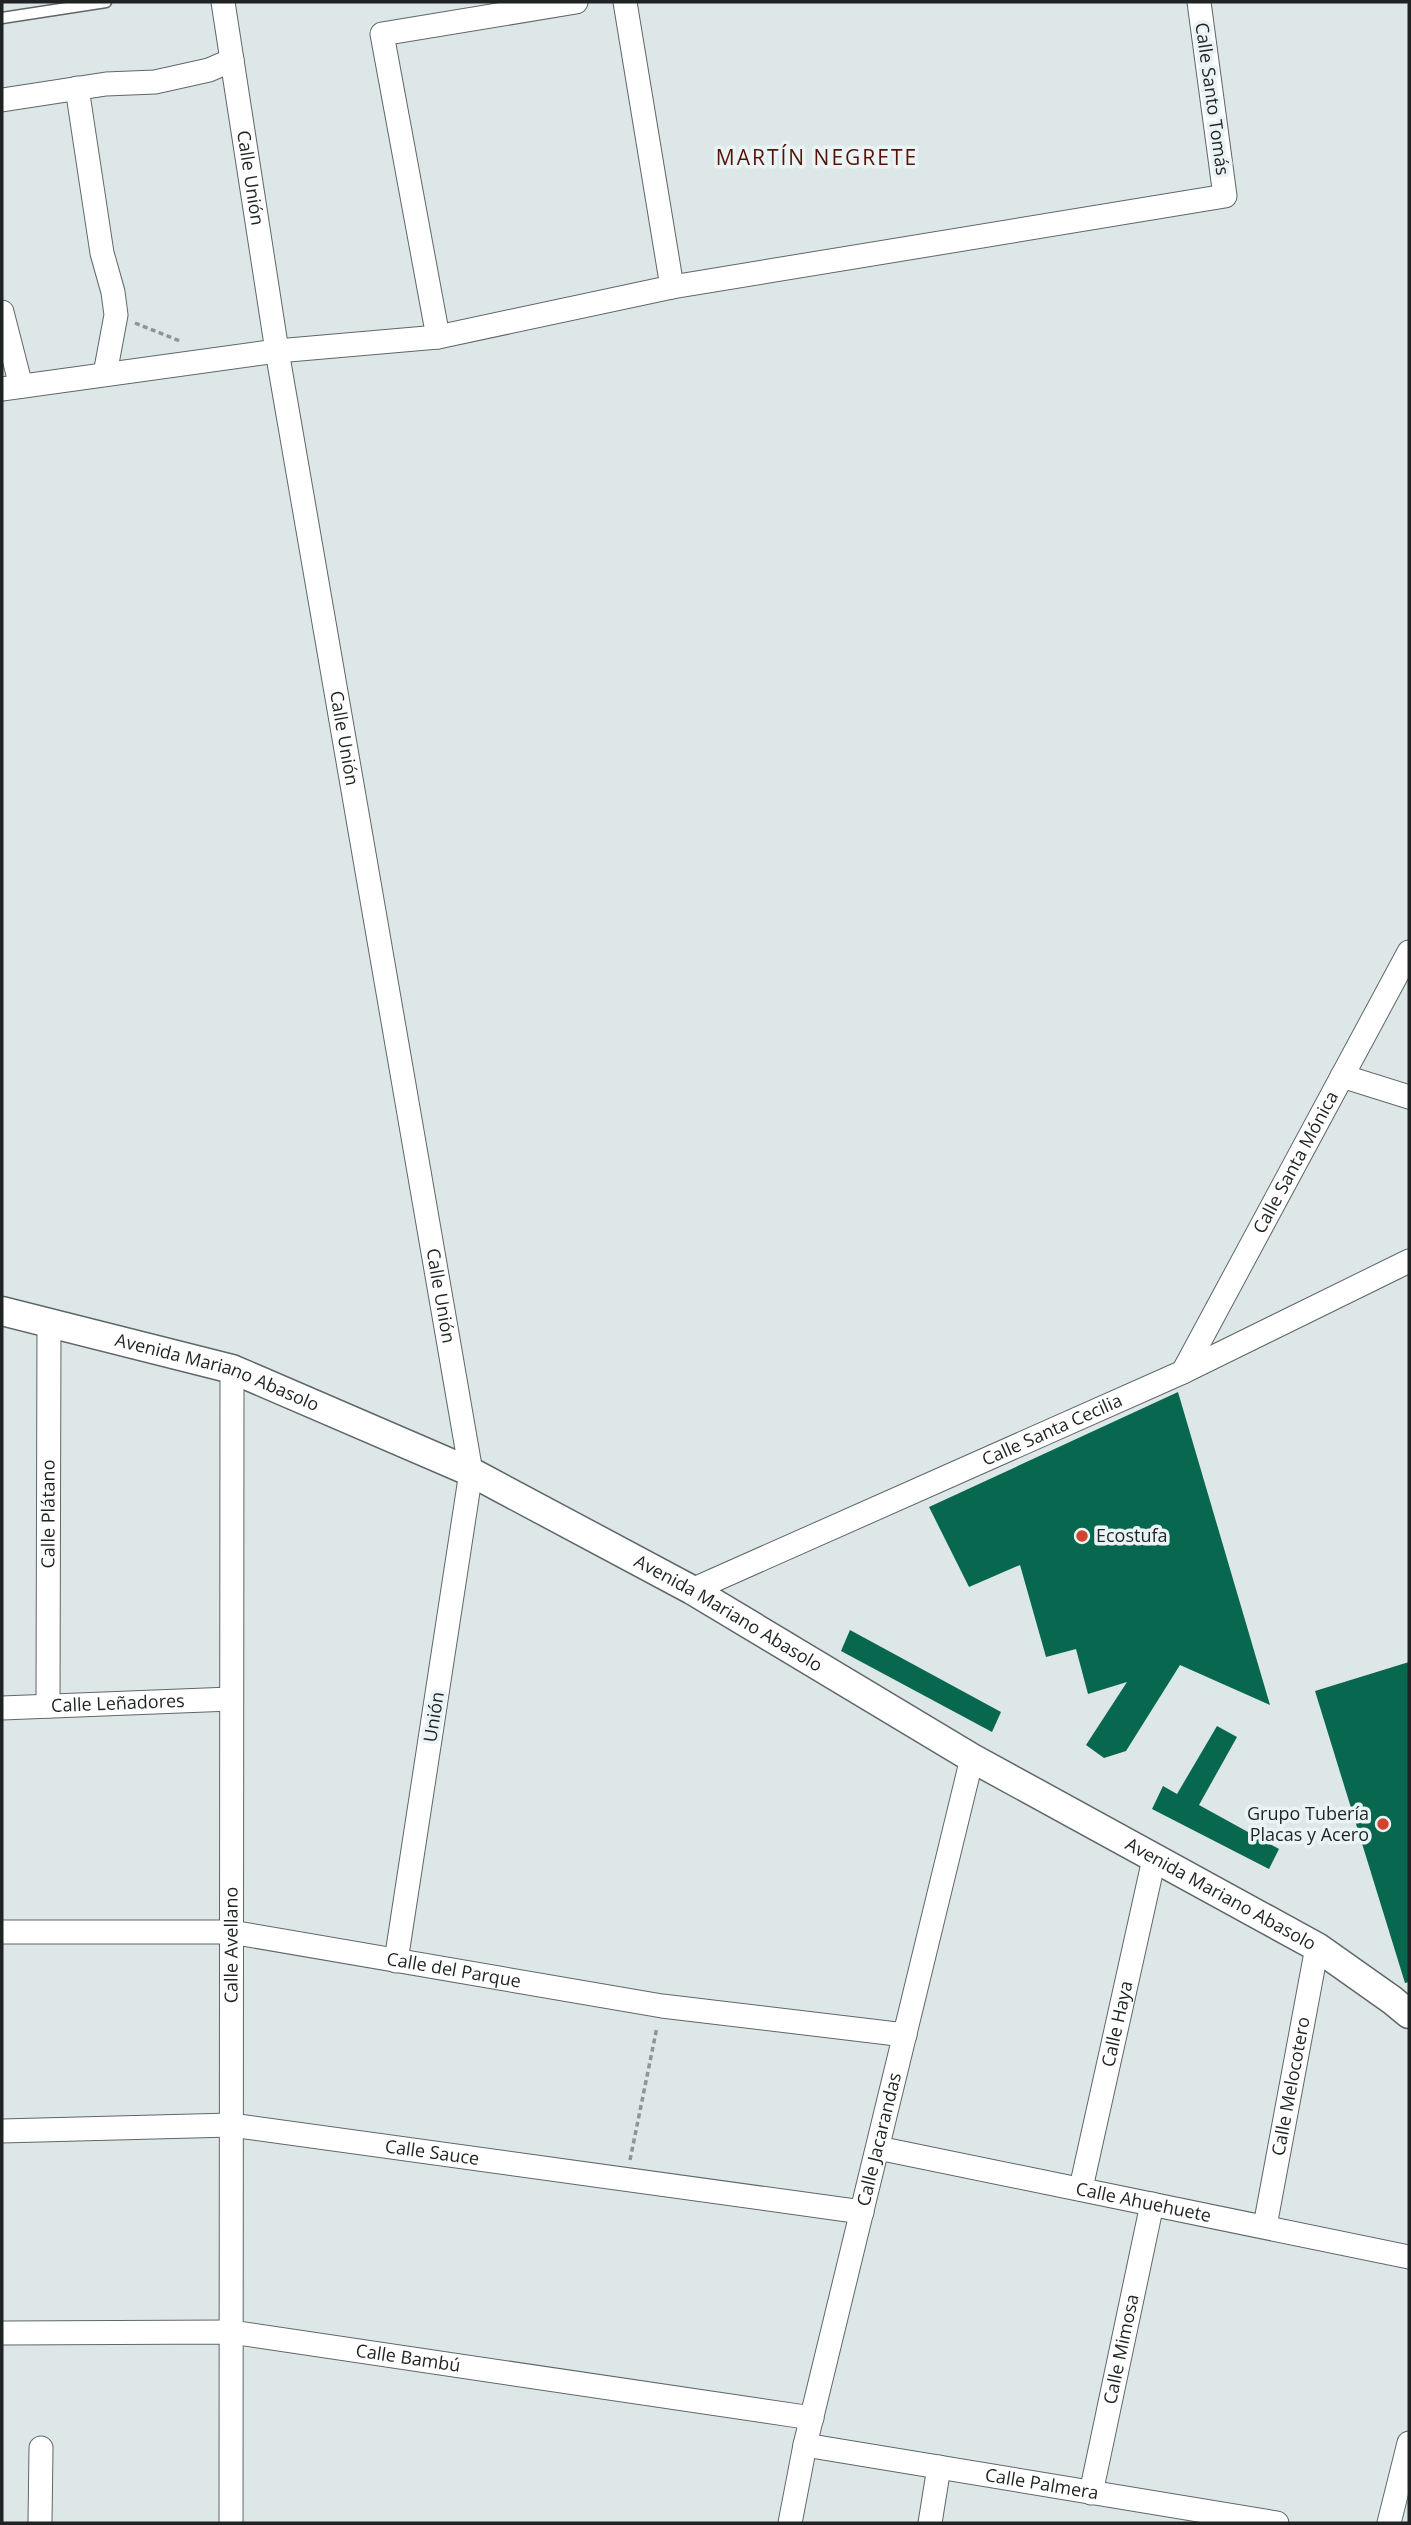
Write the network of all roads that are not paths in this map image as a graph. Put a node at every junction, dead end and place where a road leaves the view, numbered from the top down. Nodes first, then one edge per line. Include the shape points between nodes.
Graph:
1 (106, 2) edge
2 (223, 2) edge
3 (576, 2) edge
4 (625, 2) edge
5 (1199, 2) edge
6 (2, 18) edge
7 (232, 60) junction
8 (77, 88) junction
9 (2, 100) edge
10 (672, 287) junction
11 (2, 312) edge
12 (438, 338) junction
13 (276, 351) junction
14 (105, 374) junction
15 (12, 387) edge
16 (1409, 952) edge
17 (1342, 1076) junction
18 (1409, 1097) edge
19 (1409, 1261) edge
20 (2, 1311) edge
21 (49, 1322) junction
22 (232, 1369) junction
23 (1183, 1372) junction
24 (471, 1472) junction
25 (692, 1590) junction
26 (232, 1699) junction
27 (48, 1706) junction
28 (2, 1707) edge
29 (972, 1758) junction
30 (1154, 1859) junction
31 (2, 1932) edge
32 (231, 1932) junction
33 (1317, 1947) junction
34 (396, 1961) junction
35 (1409, 2014) edge
36 (905, 2035) junction
37 (231, 2125) junction
38 (2, 2131) edge
39 (878, 2148) junction
40 (1081, 2188) junction
41 (1152, 2204) junction
42 (862, 2212) junction
43 (1265, 2226) junction
44 (1409, 2257) edge
45 (231, 2332) junction
46 (2, 2333) edge
47 (813, 2418) junction
48 (1409, 2443) edge
49 (806, 2445) junction
50 (41, 2448) dead end
51 (939, 2467) junction
52 (1404, 2486) edge
53 (1091, 2493) junction
54 (1153, 2513) edge
55 (40, 2523) edge
56 (231, 2523) edge
57 (790, 2523) edge
58 (930, 2523) edge
59 (1277, 2523) edge
60 (1389, 2523) edge

1 - 6 lane
2 - 7 street, Calle Unión
3 - 12 street via 382,34
4 - 10 street
5 - 10 street, Calle Santo Tomás via 1225,196
7 - 8 street via 155,82
7 - 13 street, Calle Unión
8 - 9 street
8 - 14 street via 116,315
10 - 12 street
11 - 15 street
12 - 13 street
13 - 14 street
13 - 24 street, Calle Unión
14 - 15 street
16 - 17 street, Calle Santa Mónica
17 - 18 street
17 - 23 street, Calle Santa Mónica
19 - 23 street, Calle Santa Cecilia
20 - 21 street, Avenida Mariano Abasolo
21 - 22 street, Avenida Mariano Abasolo
21 - 27 street, Calle Plátano
22 - 24 street, Avenida Mariano Abasolo
22 - 26 street, Calle Avellano
23 - 25 street, Calle Santa Cecilia
24 - 25 street, Avenida Mariano Abasolo
24 - 34 street, Unión
25 - 29 street, Avenida Mariano Abasolo
26 - 27 street, Calle Leñadores
26 - 32 street, Calle Avellano
27 - 28 street, Calle Leñadores
29 - 30 street, Avenida Mariano Abasolo
29 - 36 street, Calle Jacarandas
30 - 33 street, Avenida Mariano Abasolo
30 - 40 street, Calle Haya
31 - 32 street, Calle del Parque
32 - 34 street, Calle del Parque
32 - 37 street, Calle Avellano
33 - 35 street, Avenida Mariano Abasolo
33 - 43 street, Calle Melocotero
34 - 36 street, Calle del Parque via 662,2006
36 - 39 street, Calle Jacarandas
37 - 38 street, Calle Sauce
37 - 42 street, Calle Sauce
37 - 45 street, Calle Avellano
39 - 40 street, Calle Ahuehuete
39 - 42 street, Calle Jacarandas
40 - 41 street, Calle Ahuehuete
41 - 43 street, Calle Ahuehuete
41 - 53 street, Calle Mimosa
42 - 47 street, Calle Jacarandas
43 - 44 street, Calle Ahuehuete
45 - 46 street, Calle Bambú
45 - 47 street, Calle Bambú
45 - 56 street, Calle Avellano
47 - 49 street, Calle Jacarandas
48 - 52 street
49 - 51 street, Calle Palmera
49 - 57 street, Calle Jacarandas
50 - 55 street
51 - 53 street, Calle Palmera
51 - 58 street
52 - 60 street
53 - 54 street, Calle Palmera
54 - 59 street, Calle Palmera

